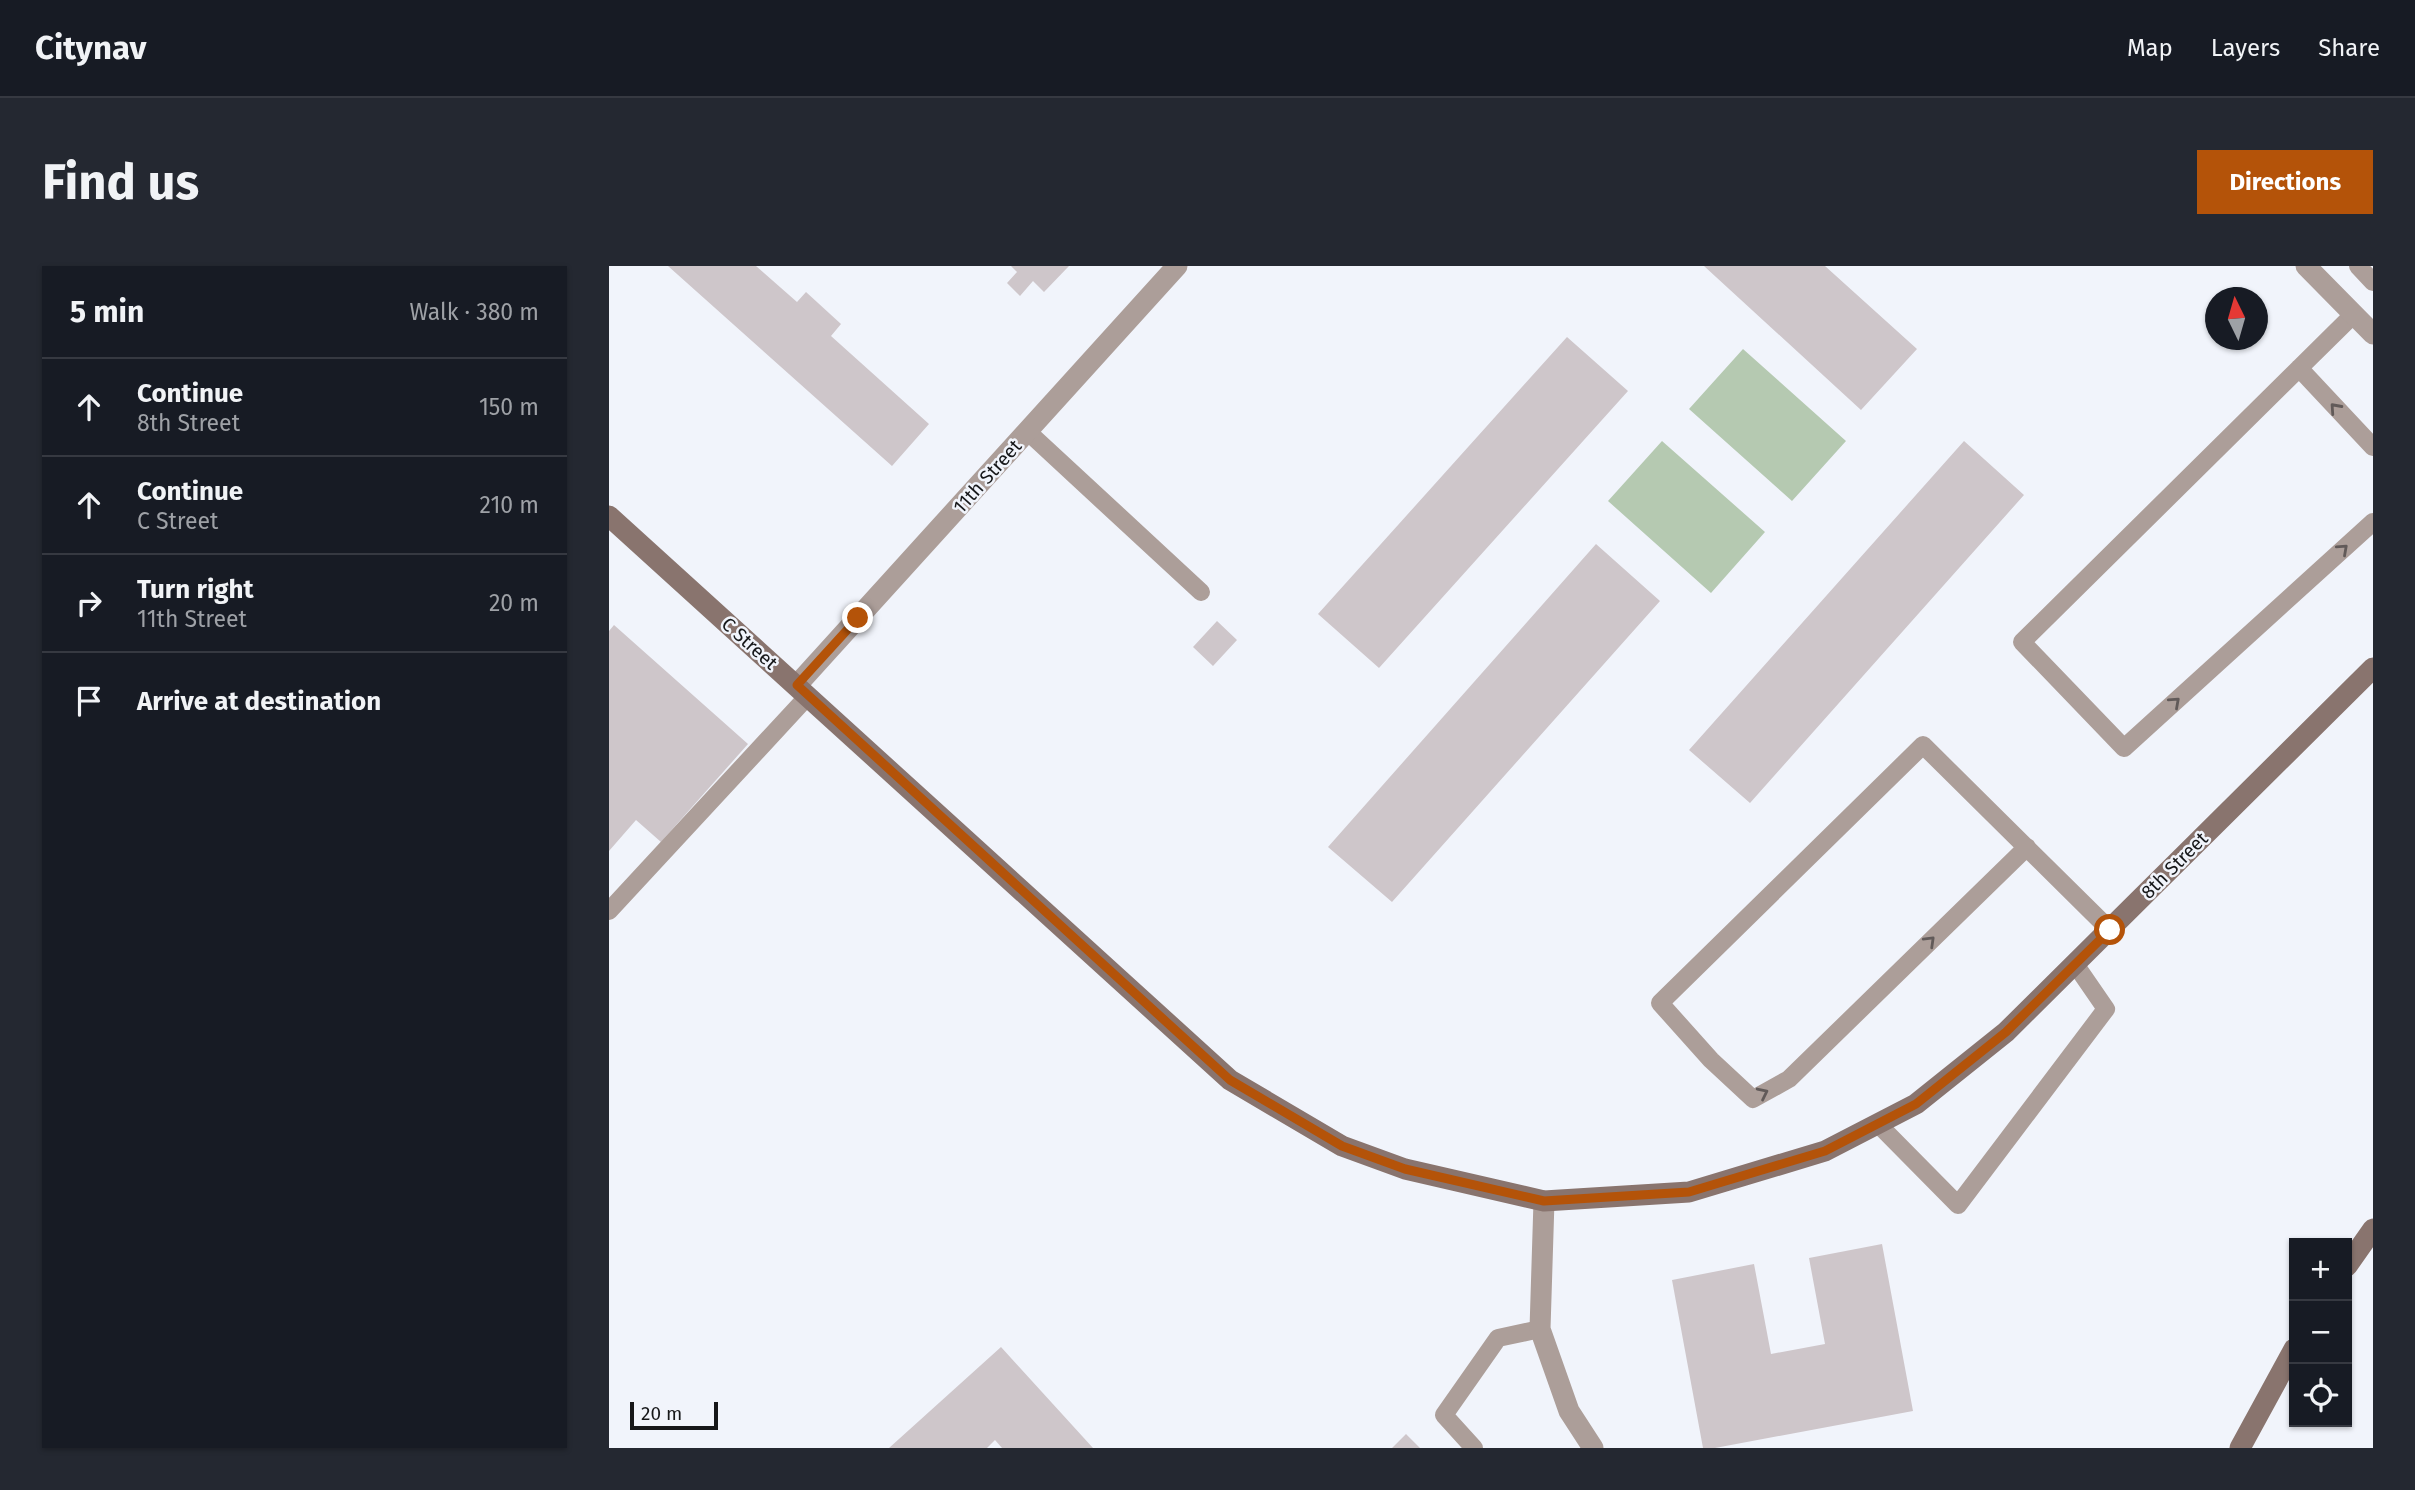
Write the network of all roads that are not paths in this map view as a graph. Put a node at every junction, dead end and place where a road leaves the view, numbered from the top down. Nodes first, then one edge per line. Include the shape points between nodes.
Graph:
1 (1177, 266) edge
2 (2307, 266) edge
3 (2358, 266) edge
4 (2373, 282) edge
5 (2354, 314) junction
6 (2373, 334) edge
7 (2299, 368) junction
8 (1027, 431) junction
9 (2373, 447) edge
10 (609, 516) edge
11 (2373, 522) edge
12 (1201, 592) dead end
13 (2373, 668) edge
14 (803, 690) junction
15 (2027, 847) junction
16 (609, 911) edge
17 (2110, 930) junction
18 (2075, 964) junction
19 (1878, 1124) junction
20 (1544, 1201) junction
21 (2373, 1229) edge
22 (2352, 1259) edge
23 (1540, 1329) junction
24 (2289, 1358) edge
25 (1474, 1448) edge
26 (1593, 1448) edge
27 (2240, 1448) edge

1 - 8 street, 11th Street
2 - 5 street
3 - 4 lane
5 - 6 street
5 - 7 lane
9 -> 7 lane
7 -> 11 lane via 2022,642 2124,748
8 - 12 lane
8 - 14 street, 11th Street
10 - 14 street, C Street
13 - 17 street, 8th Street
14 - 16 lane
14 - 20 street, C Street via 1230,1080 1342,1146 1405,1169
15 -> 15 lane via 1923,745 1660,1003 1753,1098 1789,1079
15 - 17 lane
17 - 18 street, 8th Street
18 - 19 street, 8th Street via 2006,1032 1916,1104
18 - 19 lane via 2106,1009 1958,1205
19 - 20 street, 8th Street via 1825,1151 1689,1192
20 - 23 street
21 - 22 street
23 - 25 lane via 1498,1338 1444,1415
23 - 26 street via 1569,1411
24 - 27 street

